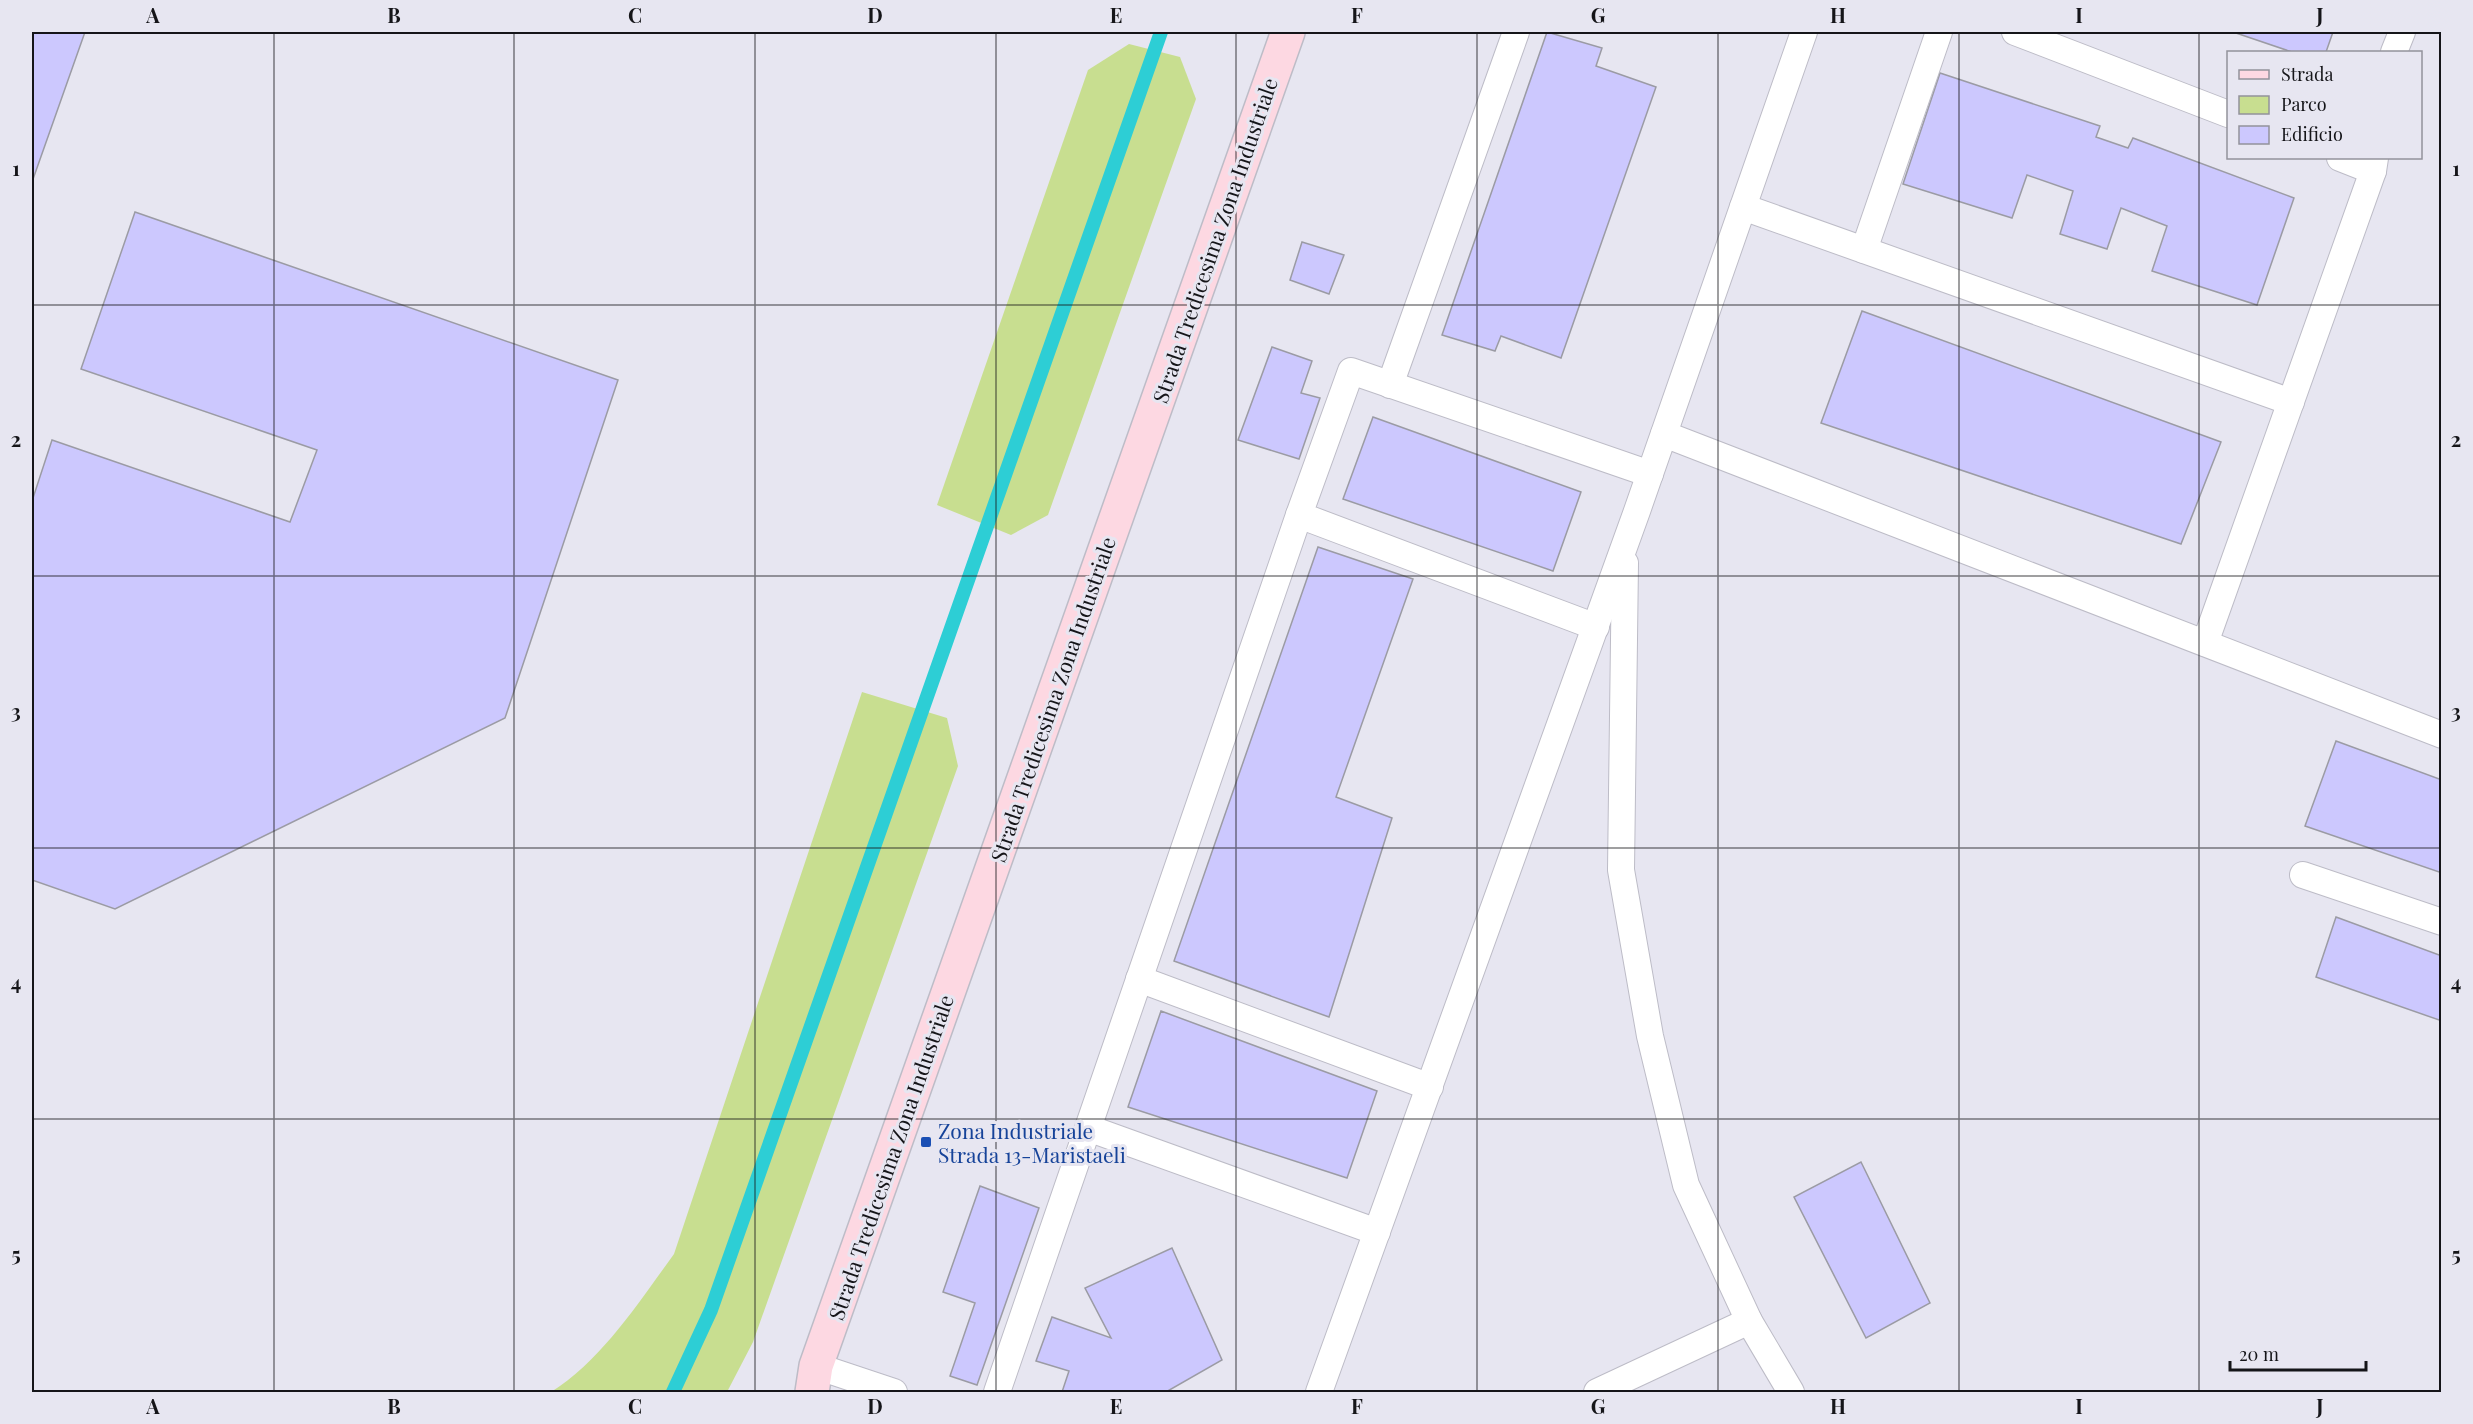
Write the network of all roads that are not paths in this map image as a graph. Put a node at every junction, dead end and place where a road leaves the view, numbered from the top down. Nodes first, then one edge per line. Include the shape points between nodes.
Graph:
1 (1288, 32) edge
2 (1516, 32) edge
3 (1804, 32) edge
4 (1939, 32) edge
5 (2015, 32) edge
6 (2402, 32) edge
7 (2394, 51) edge
8 (2227, 113) edge
9 (2346, 159) edge
10 (2374, 164) edge
11 (1743, 207) junction
12 (1864, 250) junction
13 (1390, 385) junction
14 (2291, 402) junction
15 (1664, 434) junction
16 (1650, 474) junction
17 (1299, 515) junction
18 (1626, 541) junction
19 (1596, 627) junction
20 (2205, 643) junction
21 (2442, 735) edge
22 (2303, 874) dead end
23 (2442, 922) edge
24 (1139, 979) junction
25 (1430, 1087) junction
26 (1088, 1128) junction
27 (1377, 1232) junction
28 (1749, 1322) junction
29 (814, 1379) edge
30 (795, 1392) edge
31 (894, 1392) edge
32 (997, 1392) edge
33 (1319, 1392) edge
34 (1597, 1392) edge
35 (1791, 1392) edge

1 - 29 street, Strada Tredicesima Zona Industriale
2 - 13 lane
3 - 11 lane
4 - 12 lane
5 - 8 lane
6 - 7 lane
9 - 10 lane
10 - 14 lane
11 - 12 lane
11 - 15 lane
12 - 14 lane
13 - 16 lane
13 - 17 lane via 1351,371
14 - 20 lane
15 - 16 lane
15 - 20 lane
16 - 18 lane
17 - 19 lane
17 - 24 lane
18 - 19 lane
18 - 28 lane via 1622,870 1650,1036 1686,1185
19 - 25 lane
20 - 21 lane
22 - 23 lane
24 - 25 lane
24 - 26 lane
25 - 27 lane
26 - 27 lane
26 - 32 lane
27 - 33 lane
28 - 34 lane
28 - 35 lane
29 - 30 street, Strada Tredicesima Zona Industriale
29 - 31 lane

